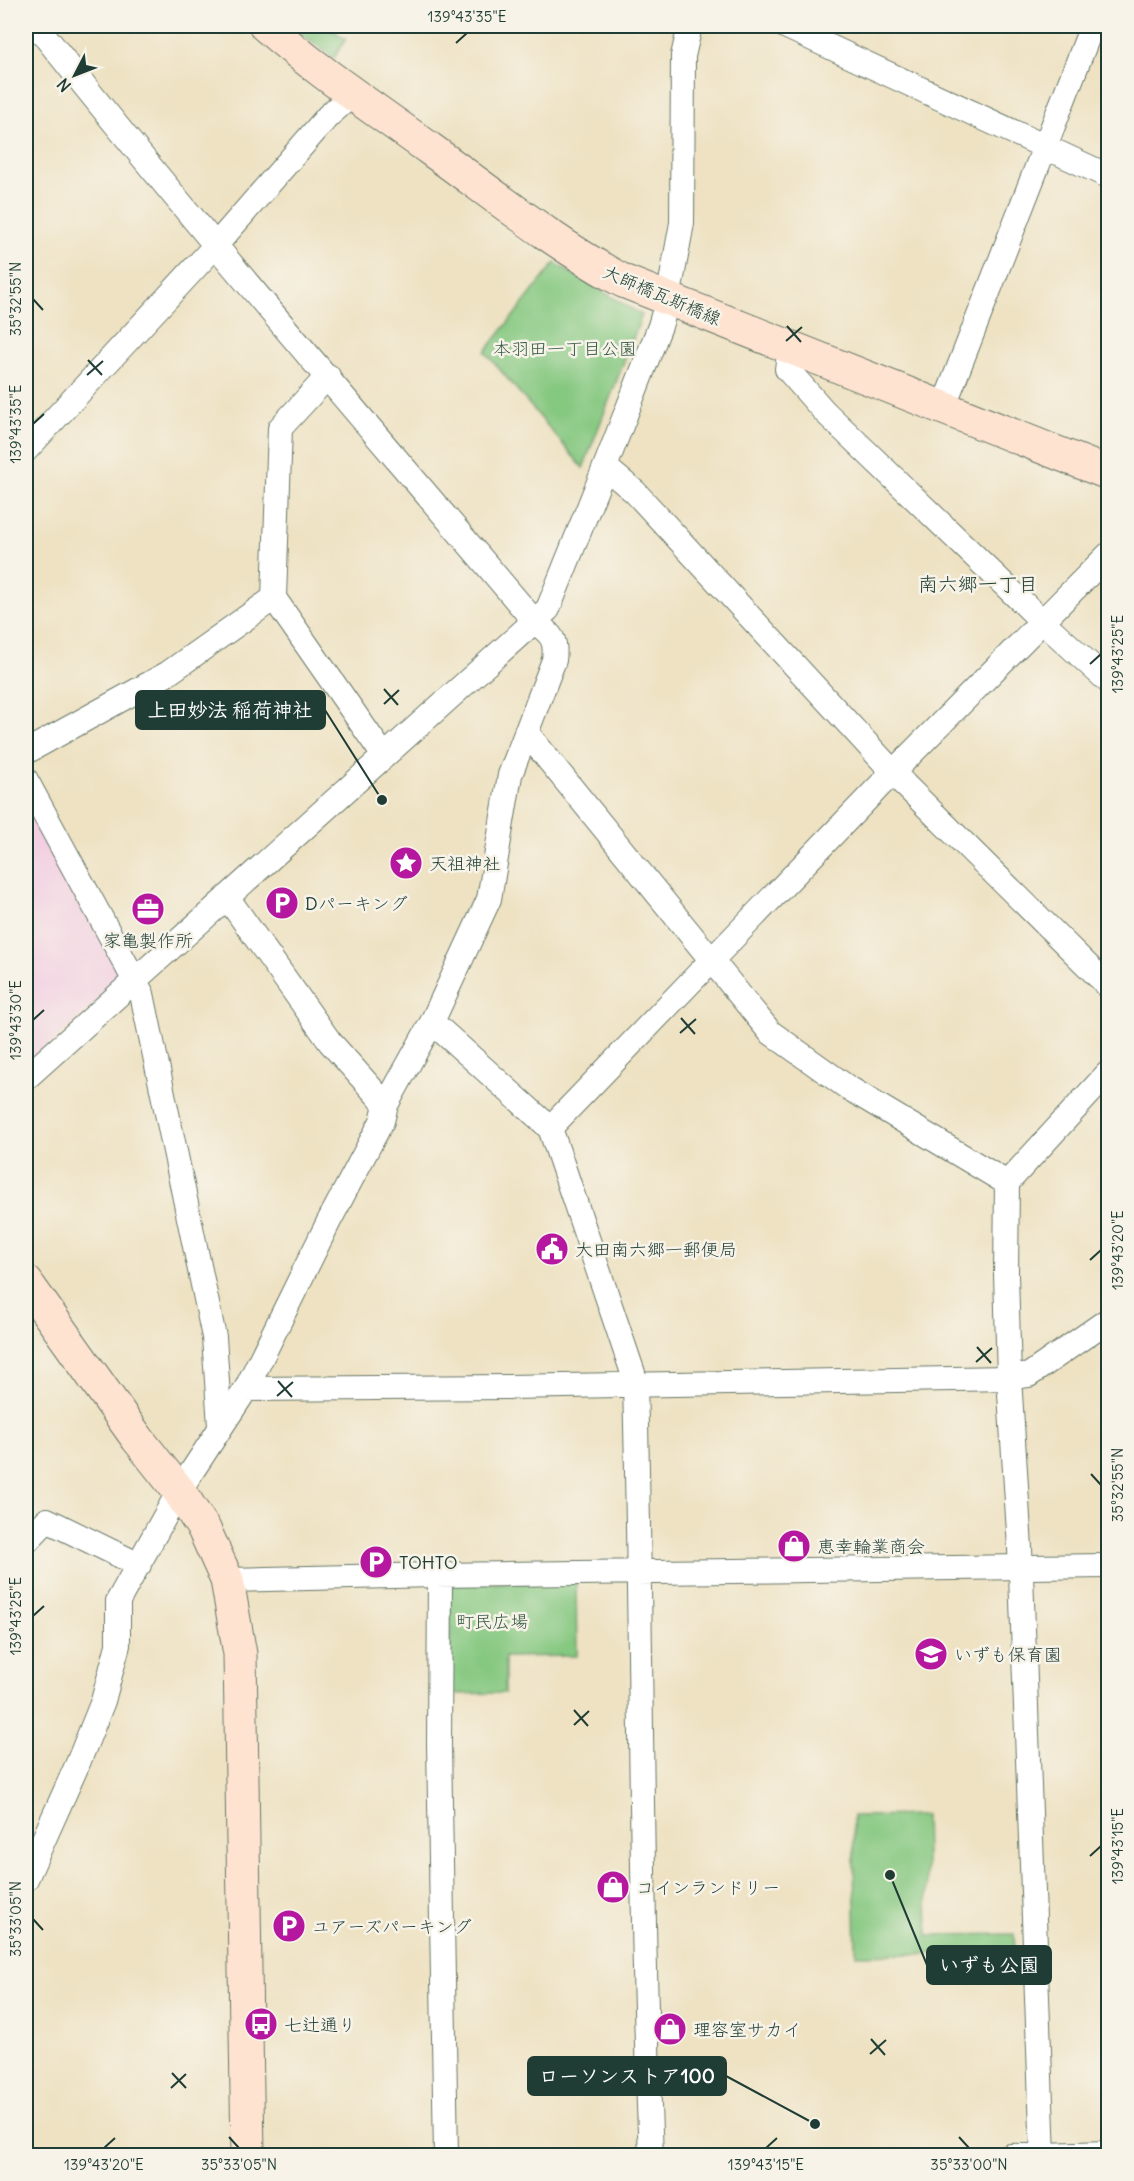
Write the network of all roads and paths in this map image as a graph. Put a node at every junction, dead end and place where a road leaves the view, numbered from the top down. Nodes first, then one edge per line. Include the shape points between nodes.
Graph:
1 (37, 26) edge
2 (690, 26) edge
3 (784, 26) edge
4 (1092, 26) edge
5 (269, 27) edge
6 (353, 94) junction
7 (1044, 145) junction
8 (1108, 176) edge
9 (216, 245) junction
10 (668, 299) junction
11 (790, 348) junction
12 (328, 376) junction
13 (943, 408) junction
14 (26, 450) edge
15 (605, 467) junction
16 (1108, 473) edge
17 (1108, 555) edge
18 (274, 598) junction
19 (534, 621) junction
20 (1042, 621) junction
21 (1108, 681) edge
22 (526, 732) junction
23 (26, 752) edge
24 (384, 756) junction
25 (893, 772) junction
26 (26, 780) edge
27 (227, 897) junction
28 (712, 960) junction
29 (135, 981) junction
30 (1108, 986) edge
31 (432, 1022) junction
32 (1108, 1073) edge
33 (26, 1078) edge
34 (386, 1105) junction
35 (550, 1128) junction
36 (1007, 1183) junction
37 (26, 1282) edge
38 (1108, 1320) edge
39 (1009, 1378) junction
40 (635, 1384) junction
41 (246, 1389) junction
42 (220, 1426) junction
43 (179, 1491) junction
44 (26, 1542) edge
45 (139, 1565) junction
46 (1108, 1566) edge
47 (1021, 1567) junction
48 (639, 1572) junction
49 (440, 1575) junction
50 (227, 1580) junction
51 (26, 1879) edge
52 (1108, 2153) edge
53 (1043, 2155) edge
54 (248, 2156) edge
55 (446, 2156) edge
56 (651, 2156) edge
57 (1011, 2156) edge

1 - 9 street
2 - 10 street via 683,56 682,223
3 - 7 street
4 - 7 street
5 - 6 street, 大師橋瓦斯橋線
6 - 9 street via 328,116
6 - 10 street, 大師橋瓦斯橋線 via 587,261
7 - 8 street
7 - 13 street
9 - 12 street
9 - 14 street
10 - 11 street, 大師橋瓦斯橋線
10 - 15 street
11 - 13 street, 大師橋瓦斯橋線
11 - 20 street via 787,369 824,411
12 - 18 street via 280,428
12 - 19 street
13 - 16 street, 大師橋瓦斯橋線
15 - 19 street via 548,609
15 - 25 street via 635,492
17 - 20 street
18 - 23 street via 167,674
18 - 24 street
19 - 22 street via 552,636 556,646
19 - 24 street
20 - 21 street
20 - 25 street
22 - 28 street
22 - 31 street via 510,775 489,899
24 - 27 street
25 - 28 street
25 - 30 street
26 - 29 street
27 - 29 street
27 - 34 street via 330,1042
28 - 35 street
28 - 36 street via 770,1032 846,1087
29 - 33 street
29 - 42 street via 142,994 214,1337
31 - 34 street
31 - 35 street
32 - 36 street
34 - 41 street via 382,1121
35 - 40 street
36 - 39 street
37 - 43 street
38 - 39 street via 1029,1375
39 - 40 street
39 - 47 street
40 - 41 street
40 - 48 street
41 - 42 street
42 - 43 street
43 - 45 street
43 - 50 street via 204,1529
44 - 45 street via 47,1520
45 - 51 street via 118,1600 118,1645 103,1701
46 - 47 street
47 - 48 street
47 - 53 street
48 - 49 street
48 - 56 street
49 - 50 street
49 - 55 street
50 - 54 street via 240,1654
52 - 53 street
53 - 57 street

